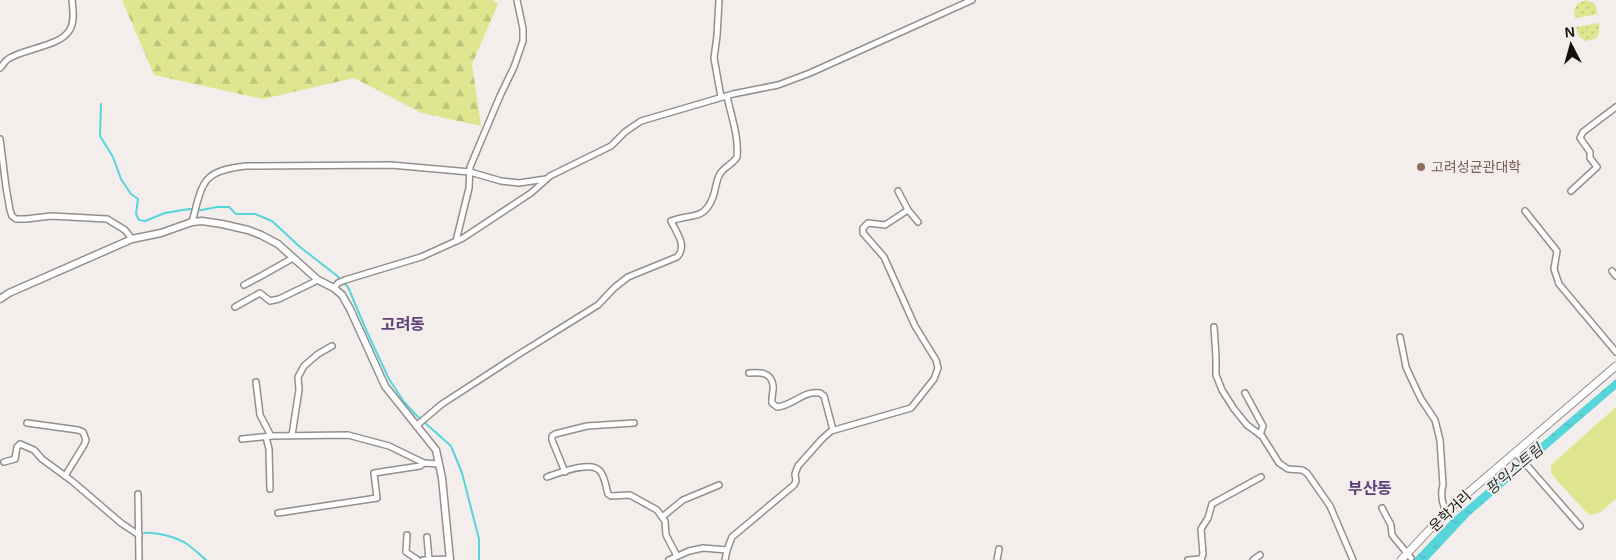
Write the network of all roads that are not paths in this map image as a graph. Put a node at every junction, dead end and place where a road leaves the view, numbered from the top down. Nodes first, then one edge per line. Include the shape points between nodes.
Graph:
1 (72, 0) edge
2 (518, 0) edge
3 (719, 0) edge
4 (972, 0) edge
5 (0, 68) edge
6 (724, 97) junction
7 (1616, 107) edge
8 (0, 139) edge
9 (470, 172) junction
10 (547, 179) junction
11 (898, 191) dead end
12 (1571, 191) dead end
13 (908, 210) junction
14 (1525, 211) dead end
15 (192, 222) junction
16 (918, 222) dead end
17 (132, 239) junction
18 (456, 240) junction
19 (293, 258) junction
20 (318, 280) junction
21 (244, 285) dead end
22 (336, 286) junction
23 (0, 299) edge
24 (235, 307) dead end
25 (1214, 327) dead end
26 (1400, 337) dead end
27 (332, 346) dead end
28 (1616, 352) edge
29 (1616, 366) edge
30 (750, 374) dead end
31 (256, 382) dead end
32 (1245, 393) dead end
33 (27, 423) dead end
34 (634, 423) dead end
35 (418, 425) junction
36 (833, 430) junction
37 (1260, 435) junction
38 (268, 436) junction
39 (292, 436) junction
40 (242, 439) dead end
41 (1518, 456) junction
42 (4, 462) dead end
43 (424, 463) junction
44 (439, 464) junction
45 (565, 472) junction
46 (65, 476) junction
47 (547, 477) dead end
48 (1261, 477) dead end
49 (719, 485) dead end
50 (270, 489) dead end
51 (138, 494) dead end
52 (1382, 508) dead end
53 (1446, 512) junction
54 (278, 513) dead end
55 (662, 517) junction
56 (1580, 526) dead end
57 (138, 535) junction
58 (407, 535) dead end
59 (427, 537) dead end
60 (999, 549) dead end
61 (727, 550) junction
62 (1260, 555) dead end
63 (677, 556) junction
64 (1409, 556) junction
65 (450, 559) edge
66 (139, 560) edge
67 (418, 560) edge
68 (422, 560) edge
69 (429, 560) edge
70 (669, 560) edge
71 (726, 560) edge
72 (997, 560) edge
73 (1188, 560) edge
74 (1201, 560) edge
75 (1253, 560) edge
76 (1353, 560) edge
77 (1401, 560) edge

1 - 5 street via 73,19 68,33 9,59
2 - 9 street via 523,41
3 - 6 street via 714,58
4 - 6 street via 810,73 778,85
6 - 10 street via 641,121 611,146
6 - 35 street via 734,123 737,157 719,176 706,211 671,220 682,245 680,253 628,277 598,305 442,404
7 - 12 street via 1583,132 1580,138 1597,168
8 - 17 street via 12,216 16,219 51,216 106,219 126,230
9 - 10 street via 519,183
9 - 15 street via 391,165 228,168 204,181
9 - 18 street
10 - 18 street via 531,193
11 - 13 street
13 - 16 street
13 - 36 street via 885,224 868,223 863,233 884,257 938,368 934,379 911,408
14 - 28 street via 1557,251 1554,269 1559,284
15 - 17 street
15 - 19 street via 222,224 261,235 278,244
17 - 23 street
18 - 22 street via 421,257 345,280
19 - 20 street
19 - 21 street
20 - 22 street
20 - 24 street via 278,299 270,301 260,293
22 - 35 street via 385,386
25 - 37 street via 1216,375 1222,390 1247,426
26 - 53 street via 1406,367 1438,431 1442,502
27 - 39 street via 304,366 298,377
29 - 41 main road, 운학거리
30 - 36 street via 761,372 767,375 773,384 772,402 777,407 805,394 820,393 824,396
31 - 38 street via 260,415
32 - 37 street via 1264,426
33 - 46 street via 83,432 84,445
34 - 45 street via 587,426 552,436
35 - 44 street via 436,450
36 - 61 street via 798,466 794,486 732,537
37 - 76 street via 1279,463 1288,469 1308,473 1330,506
38 - 39 street
38 - 40 street
38 - 50 street
39 - 43 street via 348,435 389,446
41 - 53 main road, 운학거리
41 - 56 street
42 - 46 street via 15,459 20,444 34,450
43 - 44 street
43 - 54 street via 374,473 377,498
44 - 65 street
45 - 47 street
45 - 55 street via 586,466 596,468 603,476 608,494 630,495 657,510
46 - 57 street
48 - 74 street via 1212,504 1201,529
49 - 55 street via 683,500
51 - 57 street
52 - 64 street via 1391,525 1392,535
53 - 64 main road, 운학거리
55 - 63 street via 666,535
57 - 66 street
58 - 67 street via 406,552
59 - 69 street
60 - 72 street
61 - 63 street via 703,548
61 - 71 street
62 - 75 street
63 - 70 street
64 - 77 main road, 운학거리
65 - 69 street
68 - 69 street
73 - 74 street

